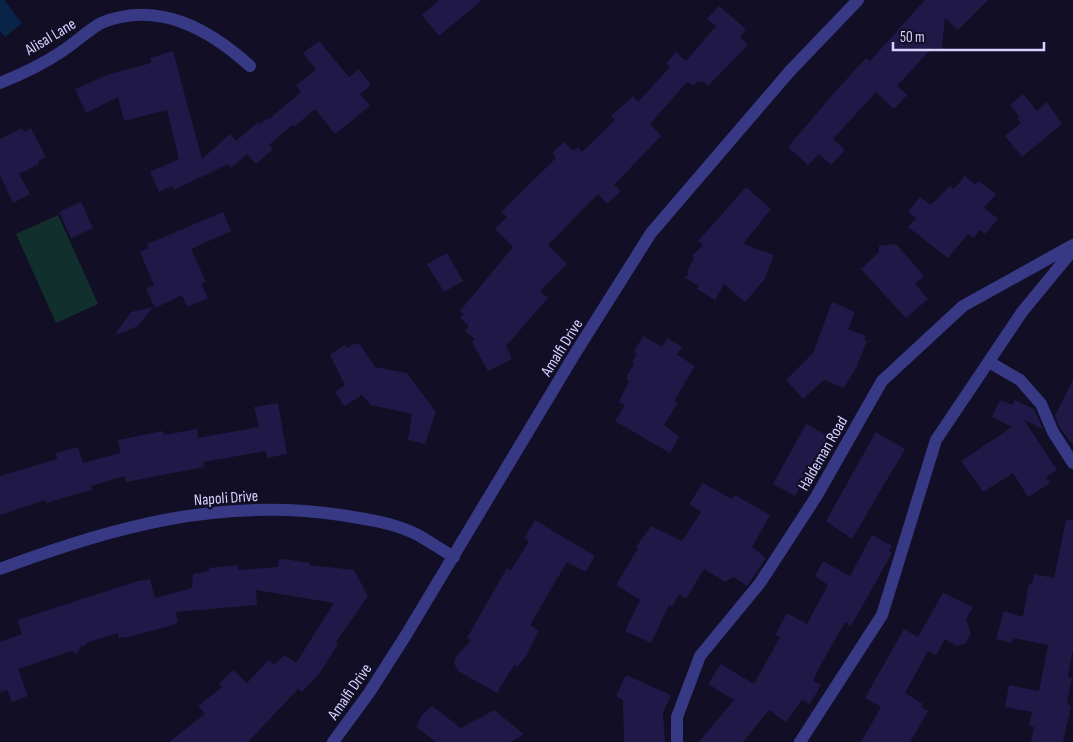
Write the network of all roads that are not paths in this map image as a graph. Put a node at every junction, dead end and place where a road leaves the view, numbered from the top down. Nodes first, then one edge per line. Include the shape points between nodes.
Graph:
1 (858, 0) edge
2 (250, 66) dead end
3 (0, 83) edge
4 (1073, 245) edge
5 (1073, 250) edge
6 (989, 362) junction
7 (1073, 463) edge
8 (454, 557) junction
9 (0, 569) edge
10 (333, 742) edge
11 (677, 742) edge
12 (800, 742) edge

1 - 8 street, Amalfi Drive via 778,85 651,233
2 - 3 street, Alisal Lane via 220,40 181,17 157,11 129,13 102,23 59,53
4 - 11 street, Haldeman Road via 963,306 882,381 816,497 760,583 700,656 677,717
5 - 6 street via 1022,312
6 - 7 street via 1020,380 1041,404 1053,432
6 - 12 street via 936,440 882,615
8 - 9 street, Napoli Drive via 417,535 376,520 312,511 262,510 203,513 143,523
8 - 10 street, Amalfi Drive via 369,693

